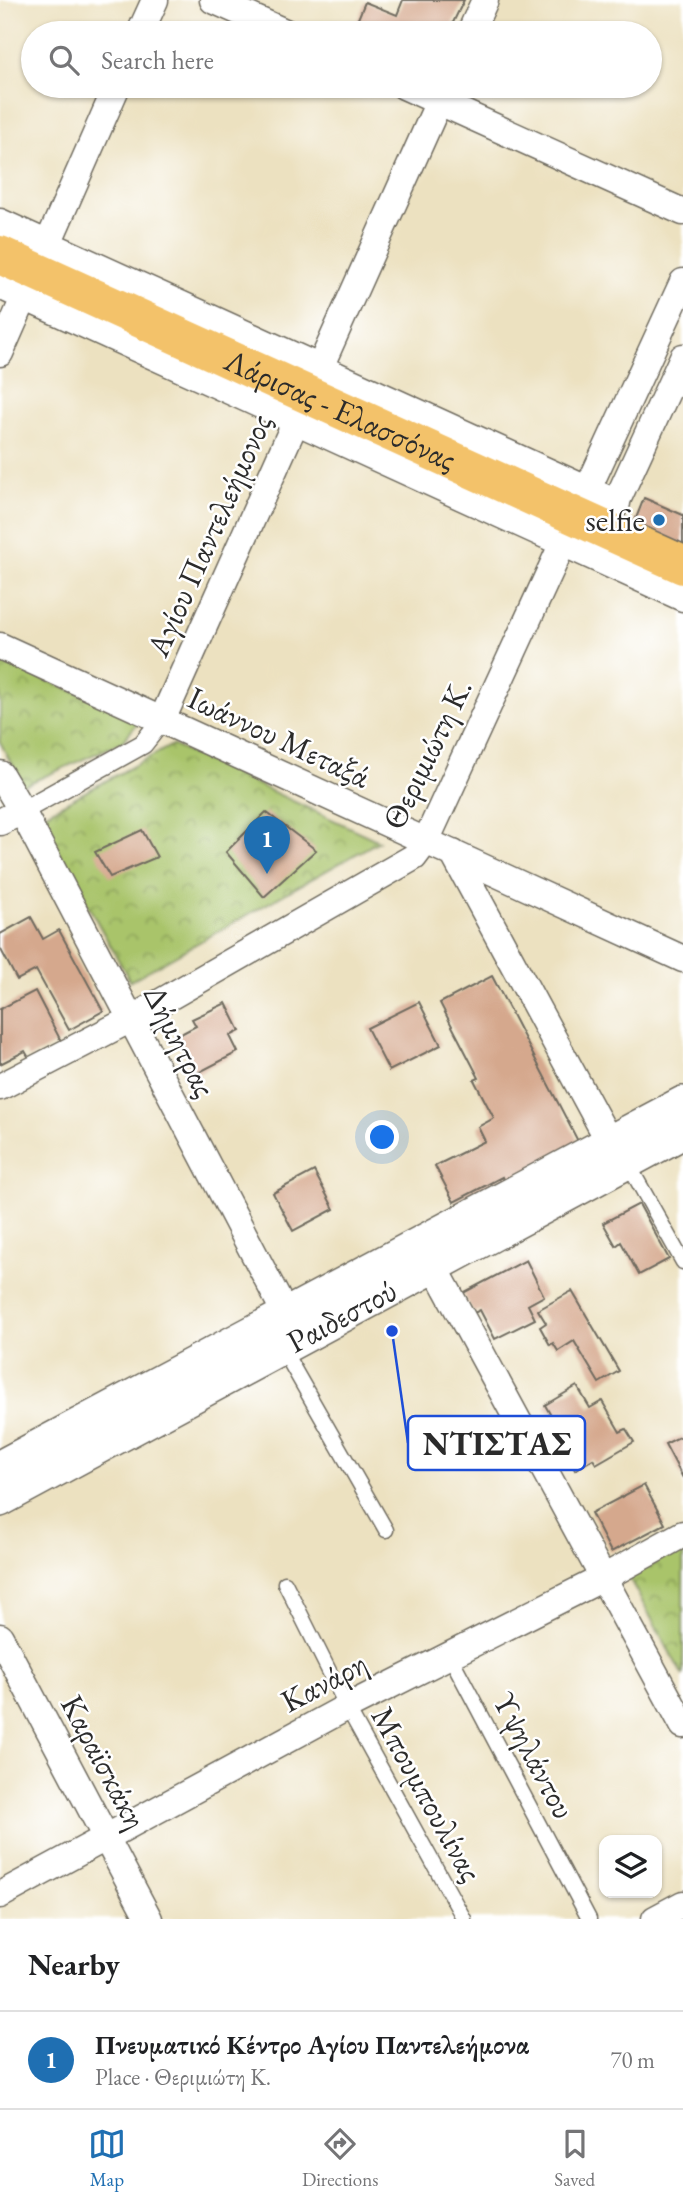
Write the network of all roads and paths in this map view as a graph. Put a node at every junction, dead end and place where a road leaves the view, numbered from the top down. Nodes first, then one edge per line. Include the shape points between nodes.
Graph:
1 (155, 0) edge
2 (213, 0) edge
3 (485, 0) edge
4 (146, 21) edge
5 (260, 21) edge
6 (475, 21) edge
7 (112, 98) edge
8 (440, 98) edge
9 (450, 98) edge
10 (683, 212) edge
11 (0, 222) edge
12 (0, 255) edge
13 (36, 271) junction
14 (683, 282) edge
15 (0, 286) edge
16 (0, 353) edge
17 (683, 358) edge
18 (308, 394) junction
19 (590, 523) junction
20 (683, 565) edge
21 (683, 598) edge
22 (0, 646) edge
23 (162, 720) junction
24 (0, 774) edge
25 (11, 816) edge
26 (426, 841) junction
27 (453, 853) junction
28 (683, 959) edge
29 (131, 1019) junction
30 (0, 1087) edge
31 (683, 1103) edge
32 (683, 1132) edge
33 (618, 1153) junction
34 (683, 1262) edge
35 (434, 1266) junction
36 (288, 1334) junction
37 (0, 1467) edge
38 (0, 1500) edge
39 (386, 1530) dead end
40 (683, 1534) edge
41 (605, 1577) junction
42 (285, 1583) dead end
43 (0, 1637) edge
44 (449, 1654) junction
45 (348, 1707) junction
46 (683, 1724) edge
47 (106, 1837) junction
48 (0, 1895) edge
49 (683, 1904) edge
50 (149, 1919) edge
51 (464, 1919) edge
52 (589, 1919) edge
53 (655, 1919) edge

1 - 4 street
2 - 5 street
3 - 6 street
7 - 13 street
8 - 18 street, Αγίου Παντελεήμονος
9 - 10 street
11 - 13 street
12 - 13 highway, Λάρισας - Ελασσόνας
13 - 15 street
13 - 16 street
13 - 18 highway, Λάρισας - Ελασσόνας
14 - 19 street
17 - 19 street
18 - 19 highway, Λάρισας - Ελασσόνας
18 - 23 street, Αγίου Παντελεήμονος
19 - 20 highway, Λάρισας - Ελασσόνας
19 - 21 street
19 - 26 street, Θεριμιώτη Κ.
22 - 23 street, Ιωάννου Μεταξά
23 - 25 street, Αγίου Παντελεήμονος via 143,744
23 - 26 street, Ιωάννου Μεταξά
24 - 25 street, Δήμητρας
25 - 29 street, Δήμητρας
26 - 27 street, Ιωάννου Μεταξά
26 - 29 street, Θεριμιώτη Κ. via 414,857
27 - 28 street, Ιωάννου Μεταξά
27 - 33 street
29 - 30 street, Θεριμιώτη Κ.
29 - 36 street, Δήμητρας
31 - 33 street, Ραιδεστού
32 - 33 street, Ραιδεστού
33 - 34 lane
33 - 35 street, Ραιδεστού
33 - 36 street, Ραιδεστού
35 - 36 street, Ραιδεστού
35 - 41 street
36 - 37 street, Ραιδεστού
36 - 38 street, Ραιδεστού
36 - 39 lane
40 - 41 street, Κανάρη
41 - 44 street, Κανάρη
41 - 46 street
42 - 45 lane, Μπουμπουλίνας
43 - 47 street, Καραϊσκάκη
44 - 45 street, Κανάρη
44 - 52 lane, Υψηλάντου
45 - 47 street, Κανάρη
45 - 51 lane, Μπουμπουλίνας
47 - 48 street, Κανάρη
47 - 50 street, Καραϊσκάκη
49 - 53 street

